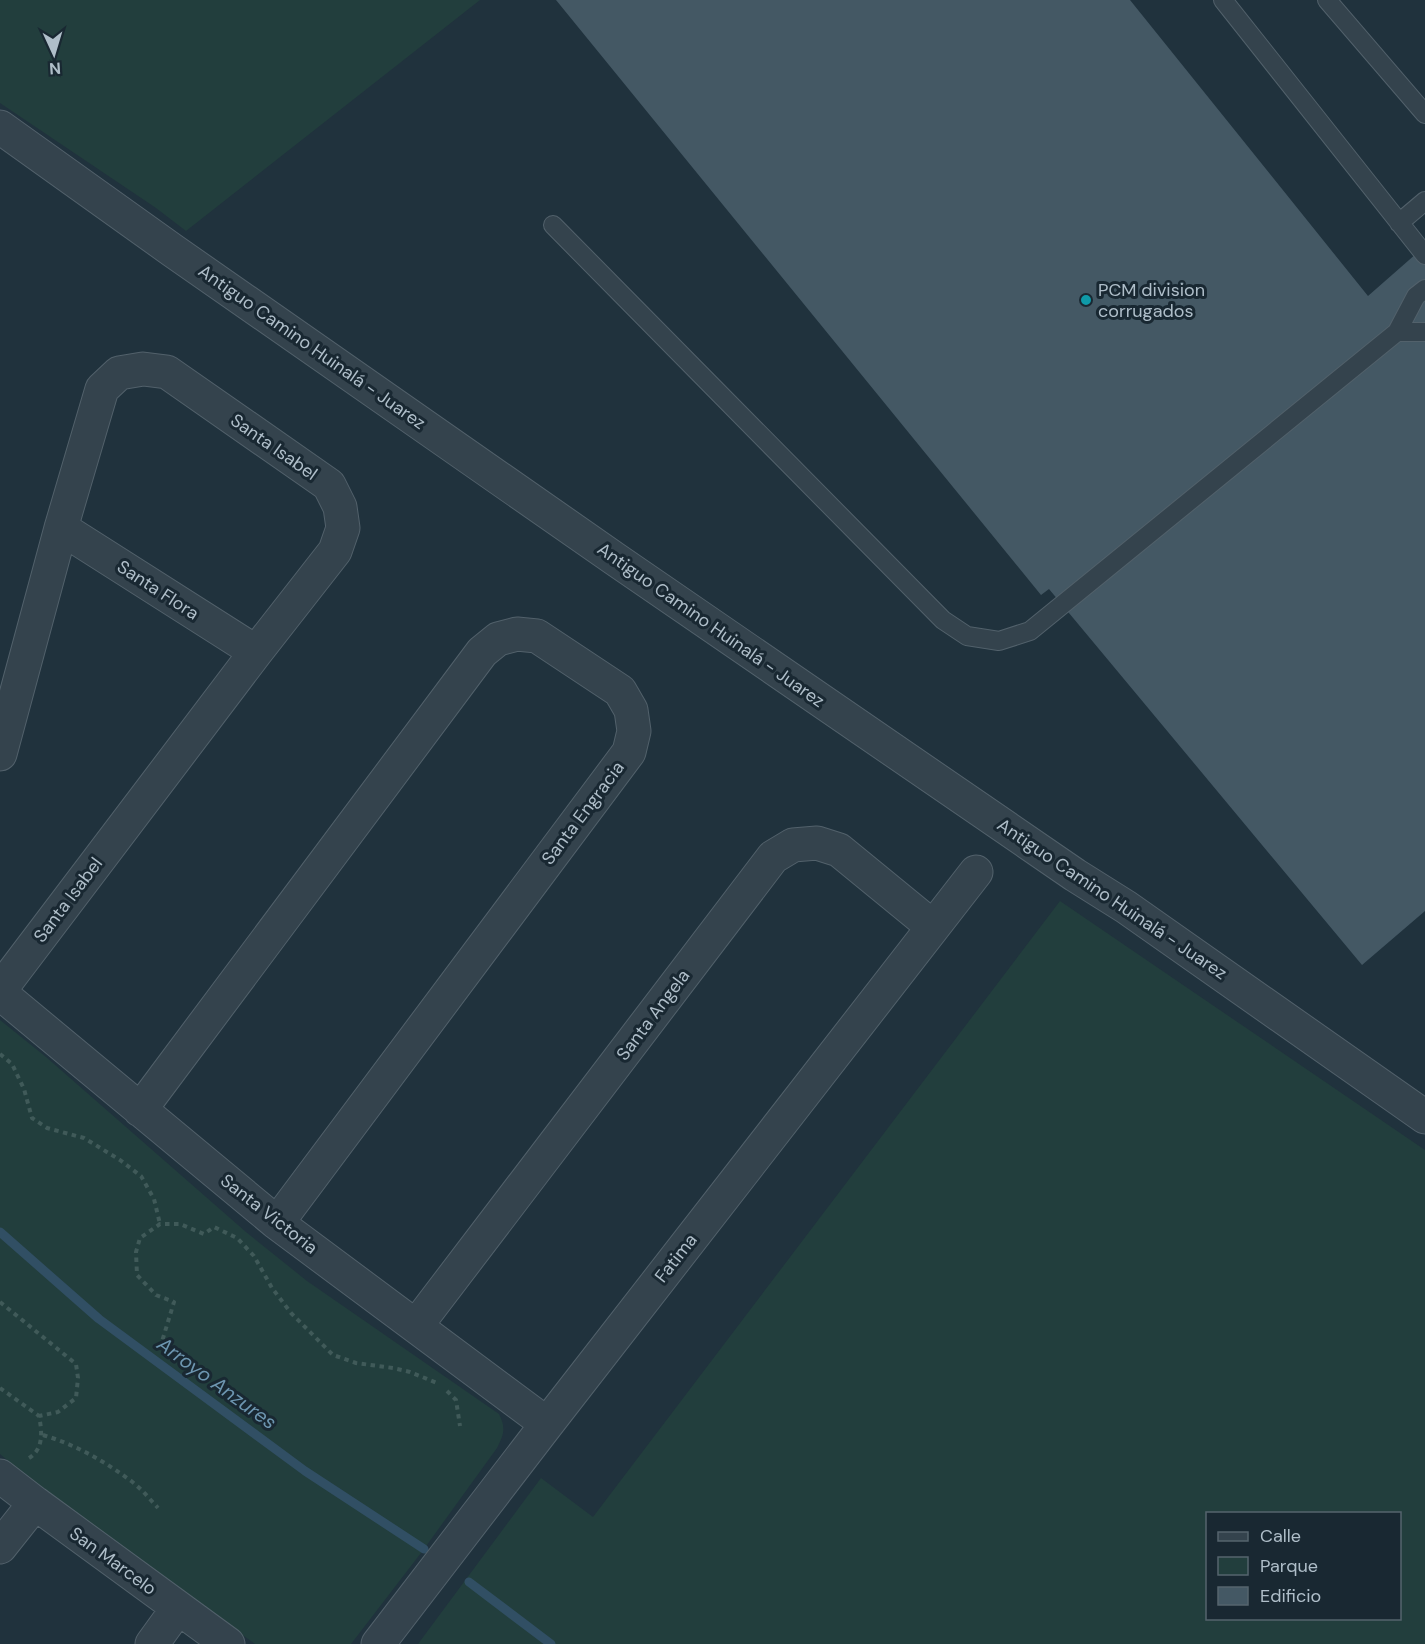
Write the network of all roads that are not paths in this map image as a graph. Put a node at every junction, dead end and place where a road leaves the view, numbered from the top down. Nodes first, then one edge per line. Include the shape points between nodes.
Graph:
1 (1222, 0) edge
2 (1327, 0) edge
3 (1425, 114) edge
4 (0, 127) edge
5 (1425, 201) edge
6 (1400, 224) junction
7 (554, 225) dead end
8 (1425, 255) edge
9 (1425, 289) edge
10 (1397, 332) junction
11 (1425, 332) edge
12 (61, 528) junction
13 (256, 652) junction
14 (0, 754) edge
15 (976, 872) dead end
16 (933, 927) junction
17 (0, 992) edge
18 (140, 1110) junction
19 (1425, 1117) edge
20 (277, 1223) junction
21 (416, 1326) junction
22 (547, 1424) junction
23 (14, 1468) edge
24 (35, 1503) junction
25 (0, 1547) edge
26 (178, 1608) junction
27 (152, 1644) edge
28 (228, 1644) edge
29 (378, 1644) edge

1 - 6 lane
2 - 3 lane
4 - 19 street, Antiguo Camino Huinalá - Juarez via 615,559 1126,907
5 - 6 lane
6 - 8 lane
7 - 10 lane via 943,620 967,636 999,640 1030,632
9 - 10 lane via 1416,296
10 - 11 lane
12 - 13 street, Santa Flora
12 - 13 street, Santa Isabel via 102,389 119,373 143,369 166,372 329,485 340,507 343,528 334,551
12 - 14 street, Santa Isabel
13 - 17 street, Santa Isabel
15 - 16 street, Fatima
16 - 21 street, Santa Angela via 839,850 817,843 793,845 773,857
16 - 22 street, Fatima
17 - 18 street, Santa Victoria
18 - 20 street, Santa Victoria
18 - 20 street, Santa Engracia via 482,651 498,639 517,634 537,636 620,691 631,710 634,731 629,752
20 - 21 street, Santa Victoria
21 - 22 street, Santa Victoria
22 - 29 street, Fatima
23 - 24 street, San Marcelo
24 - 25 street
24 - 26 street, San Marcelo
26 - 27 street
26 - 28 street, San Marcelo

